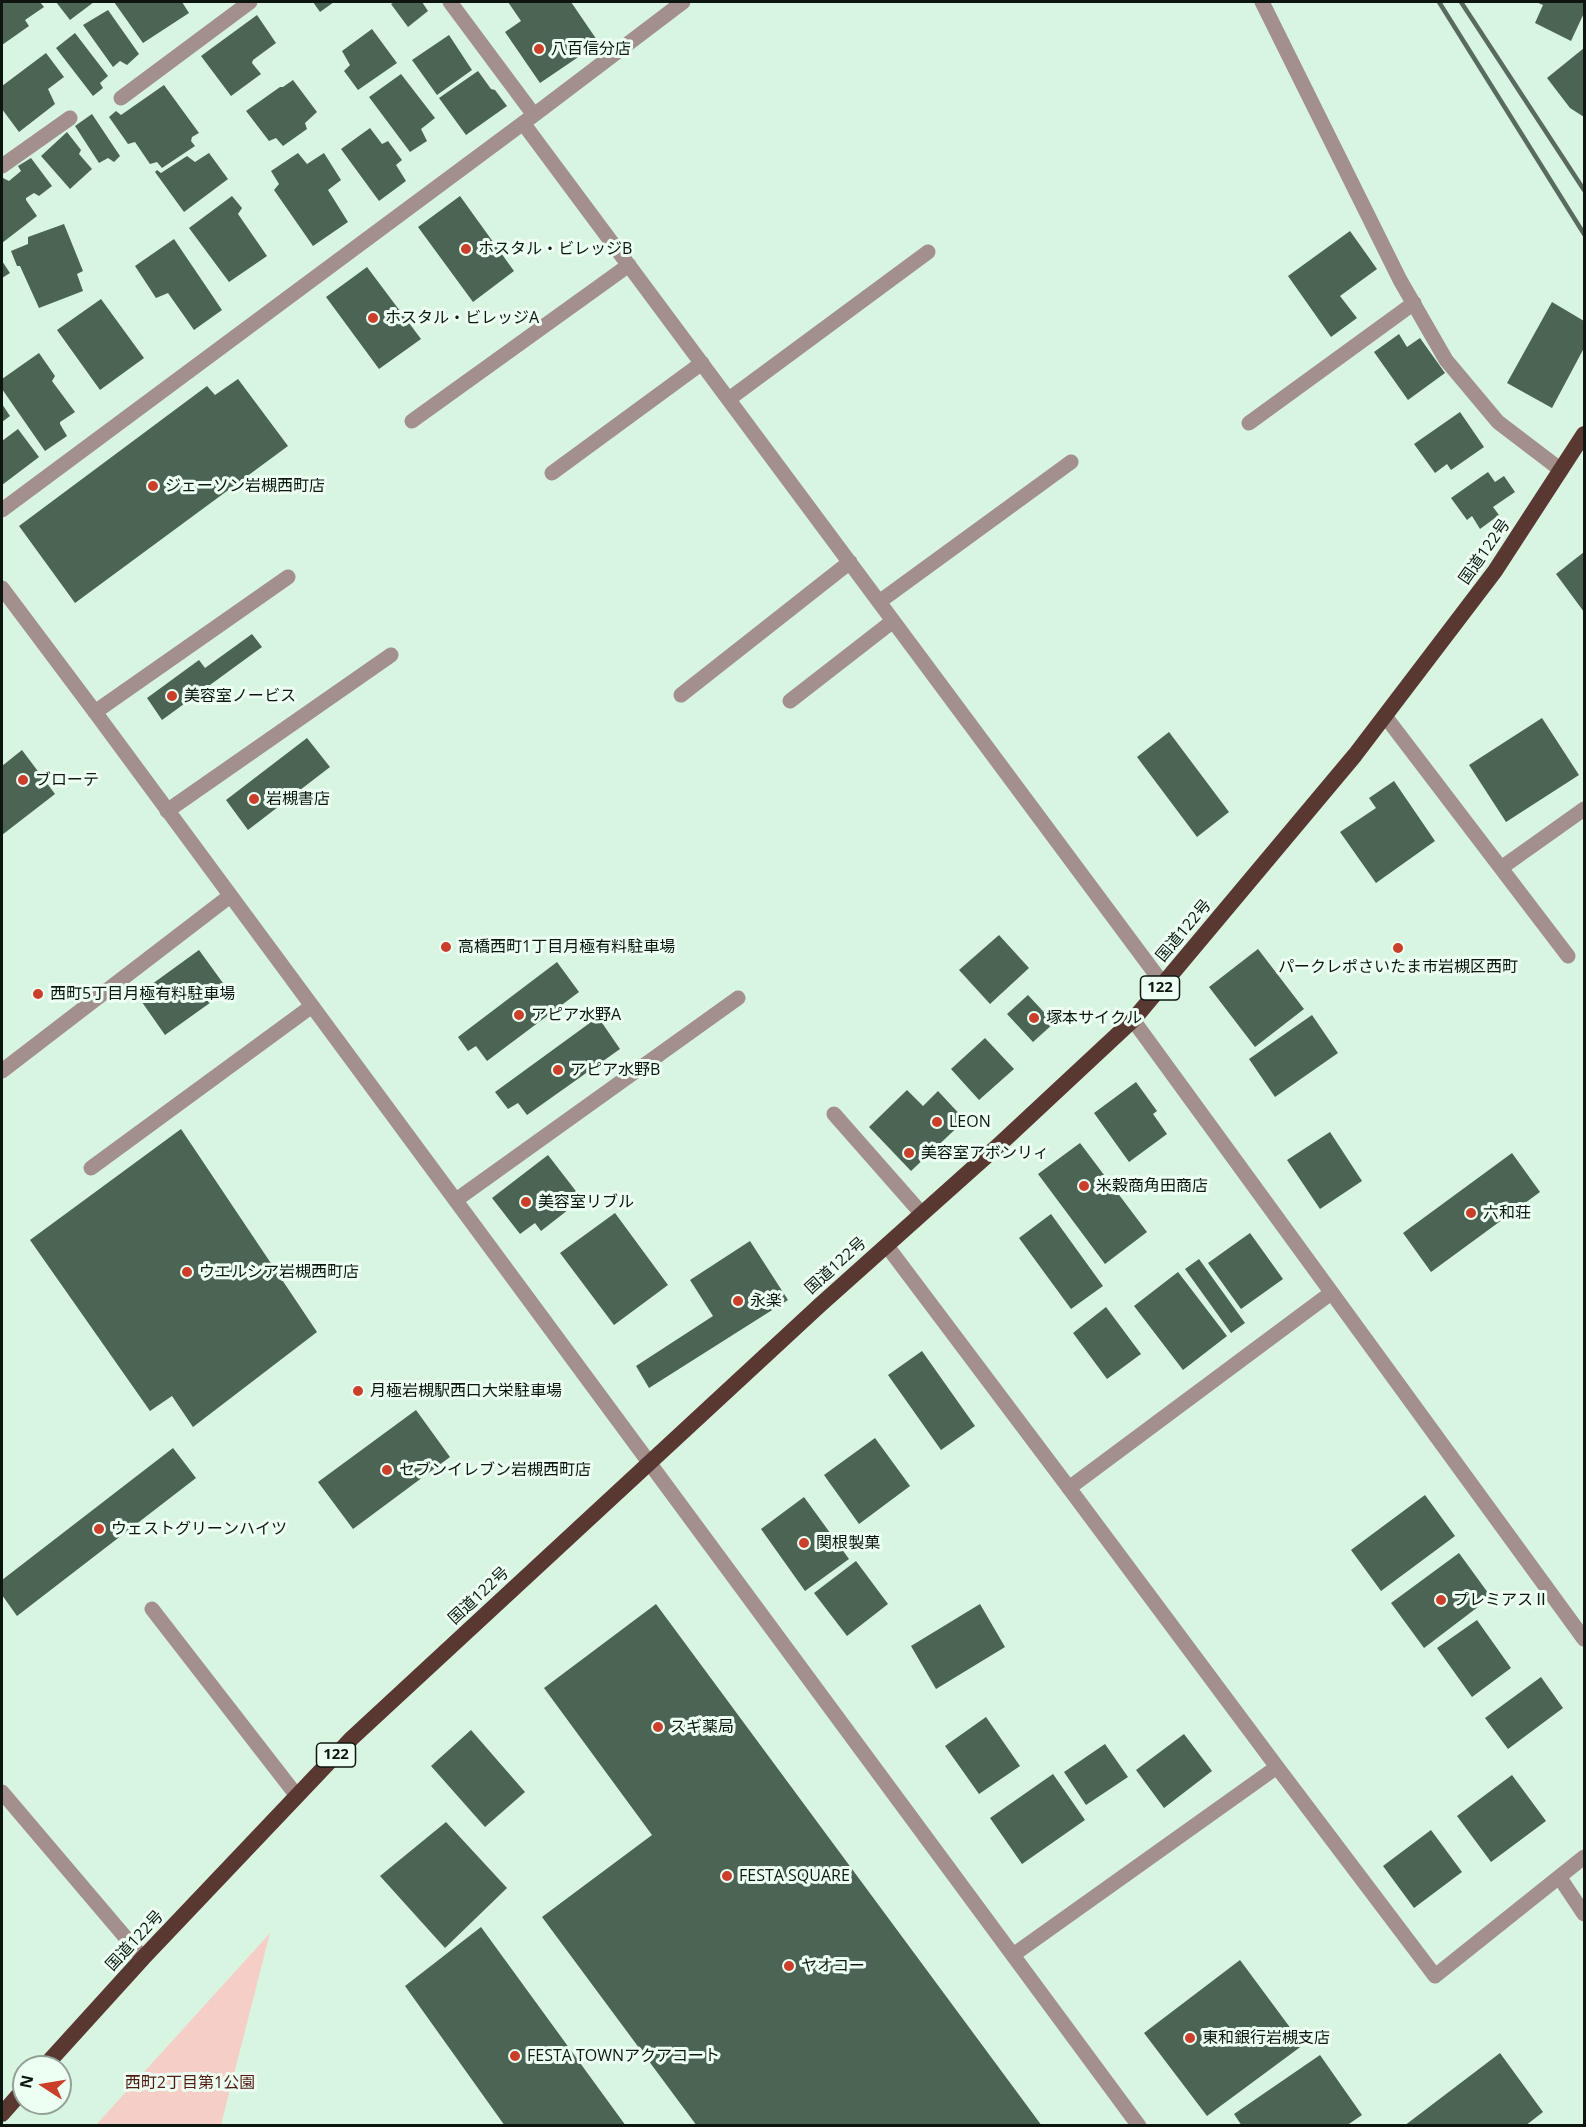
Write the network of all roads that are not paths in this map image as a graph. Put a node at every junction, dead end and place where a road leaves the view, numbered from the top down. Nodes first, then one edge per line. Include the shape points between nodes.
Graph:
1 (250, 2) edge
2 (450, 2) edge
3 (683, 2) edge
4 (1262, 2) edge
5 (121, 98) dead end
6 (70, 118) dead end
7 (529, 119) junction
8 (2, 166) edge
9 (928, 252) dead end
10 (629, 266) junction
11 (1414, 303) junction
12 (702, 363) junction
13 (729, 399) junction
14 (412, 421) dead end
15 (1249, 423) dead end
16 (1584, 434) edge
17 (1071, 462) dead end
18 (1561, 470) junction
19 (552, 473) dead end
20 (2, 510) edge
21 (850, 562) junction
22 (288, 578) dead end
23 (2, 588) edge
24 (879, 602) junction
25 (893, 621) junction
26 (391, 655) dead end
27 (681, 695) dead end
28 (790, 701) dead end
29 (95, 712) junction
30 (1385, 716) junction
31 (1584, 809) edge
32 (167, 811) junction
33 (1501, 868) junction
34 (230, 896) junction
35 (1568, 956) dead end
36 (1163, 984) junction
37 (738, 998) dead end
38 (312, 1006) junction
39 (1132, 1020) junction
40 (2, 1071) edge
41 (834, 1114) dead end
42 (91, 1168) dead end
43 (456, 1200) junction
44 (922, 1214) junction
45 (886, 1246) junction
46 (1331, 1293) junction
47 (650, 1464) junction
48 (1070, 1488) junction
49 (152, 1610) dead end
50 (1580, 1623) edge
51 (1584, 1639) edge
52 (1277, 1767) junction
53 (2, 1792) edge
54 (297, 1796) junction
55 (1584, 1857) edge
56 (1560, 1878) junction
57 (1584, 1914) edge
58 (1013, 1955) junction
59 (143, 1958) junction
60 (55, 2055) edge
61 (12, 2103) edge
62 (2, 2114) edge
63 (1139, 2126) edge

1 - 5 street
2 - 7 street
3 - 7 street
4 - 11 street
6 - 8 street
7 - 10 street
7 - 20 street
9 - 13 street
10 - 12 street
10 - 14 street
11 - 15 street
11 - 18 street via 1446,360 1498,422
12 - 13 street
12 - 19 street
13 - 21 street
16 - 18 highway, 国道122号 / 122
17 - 24 street
18 - 30 highway, 国道122号 / 122 via 1495,571
21 - 24 street
21 - 27 street
22 - 29 street
23 - 29 street
24 - 25 street
25 - 28 street
25 - 36 street
26 - 32 street
29 - 32 street
30 - 33 street
30 - 36 highway, 国道122号 / 122
31 - 33 street
32 - 34 street
33 - 35 street
34 - 38 street
34 - 40 street
36 - 39 highway, 国道122号 / 122
37 - 43 street
38 - 42 street
38 - 43 street
39 - 44 highway, 国道122号 / 122
39 - 46 street
41 - 44 street
43 - 47 street
44 - 45 highway, 国道122号 / 122
45 - 47 highway, 国道122号 / 122
45 - 48 street
46 - 48 street
46 - 50 street
47 - 54 highway, 国道122号 / 122 via 352,1737
47 - 58 street
48 - 52 street
49 - 54 street
50 - 51 street
52 - 56 street via 1435,1976
52 - 58 street
53 - 59 street
54 - 59 highway, 国道122号 / 122
55 - 56 street
56 - 57 street
58 - 63 street
59 - 60 highway, 国道122号 / 122
61 - 62 highway

